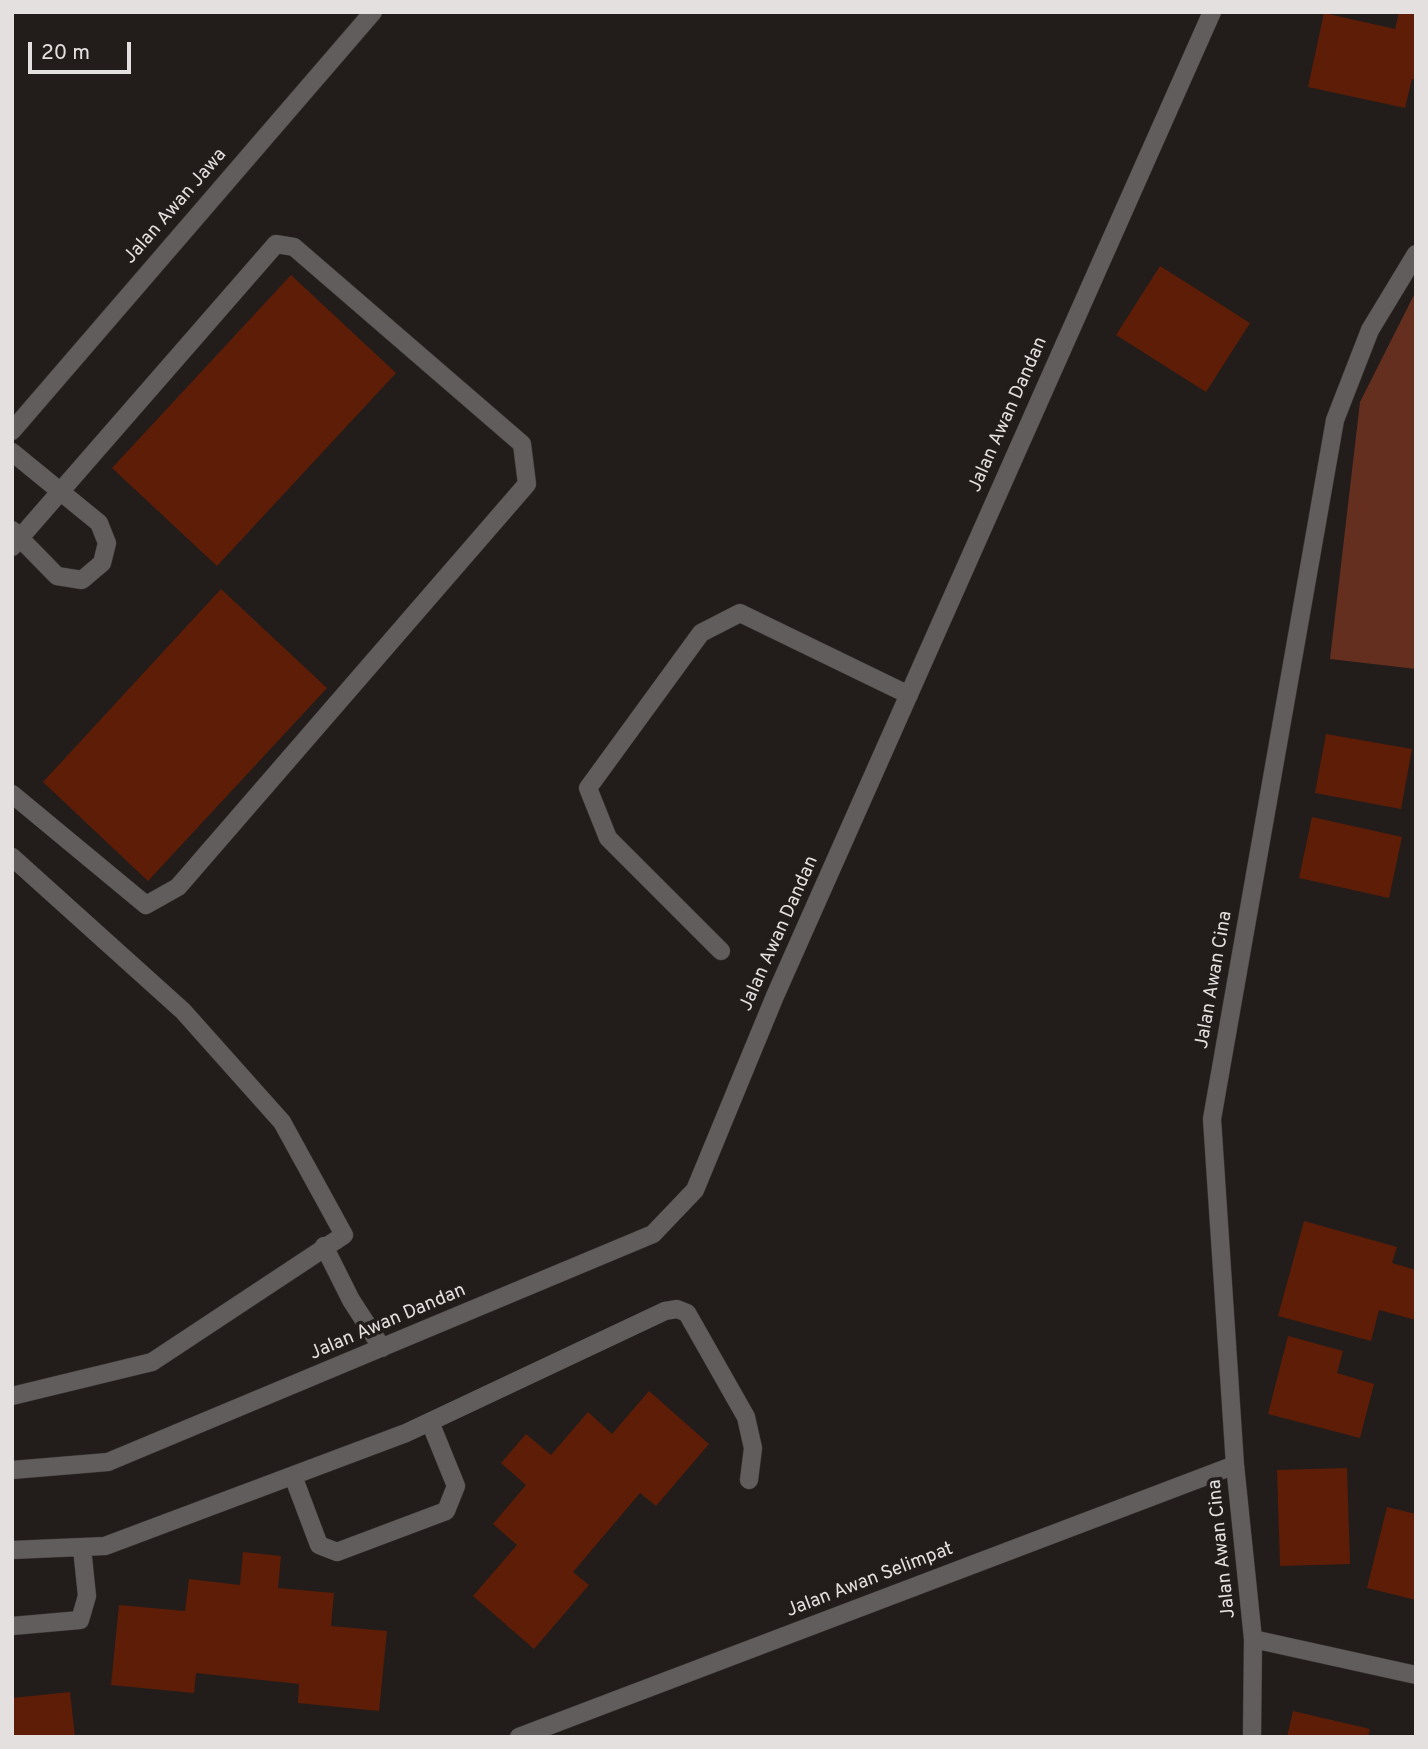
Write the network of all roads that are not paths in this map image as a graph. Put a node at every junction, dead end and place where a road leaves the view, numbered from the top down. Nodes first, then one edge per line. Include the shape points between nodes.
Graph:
1 (373, 12) edge
2 (1212, 12) edge
3 (1416, 254) edge
4 (12, 431) edge
5 (12, 452) edge
6 (62, 491) junction
7 (15, 538) edge
8 (909, 695) junction
9 (12, 794) edge
10 (12, 857) edge
11 (721, 951) dead end
12 (324, 1247) junction
13 (382, 1348) junction
14 (12, 1395) edge
15 (429, 1422) junction
16 (1236, 1465) junction
17 (12, 1470) edge
18 (293, 1476) junction
19 (749, 1480) dead end
20 (82, 1548) junction
21 (12, 1550) edge
22 (12, 1626) edge
23 (1253, 1639) junction
24 (1416, 1675) edge
25 (519, 1737) edge
26 (1252, 1737) edge

1 - 4 street, Jalan Awan Jawa
2 - 8 street, Jalan Awan Dandan
3 - 16 street, Jalan Awan Cina via 1370,330 1335,420 1212,1119
5 - 6 street
6 - 7 street
6 - 7 street via 99,523 107,543 102,563 82,580 57,576
6 - 9 street via 276,244 294,247 522,444 527,484 177,887 146,905
8 - 11 street via 740,613 701,633 636,721 588,788 608,838
8 - 13 street, Jalan Awan Dandan via 775,996 695,1190 653,1234
10 - 12 street via 183,1011 282,1122 344,1235
12 - 13 street
12 - 14 street via 152,1363
13 - 17 street, Jalan Awan Dandan via 108,1462
15 - 18 street
15 - 18 street via 456,1486 446,1511 337,1552 319,1545
15 - 19 street via 677,1309 687,1312 746,1418 753,1448
16 - 23 street, Jalan Awan Cina
16 - 25 street, Jalan Awan Selimpat
18 - 20 street via 105,1546
20 - 21 street
20 - 22 street via 87,1596 80,1620
23 - 24 street
23 - 26 street, Jalan Awan Cina

